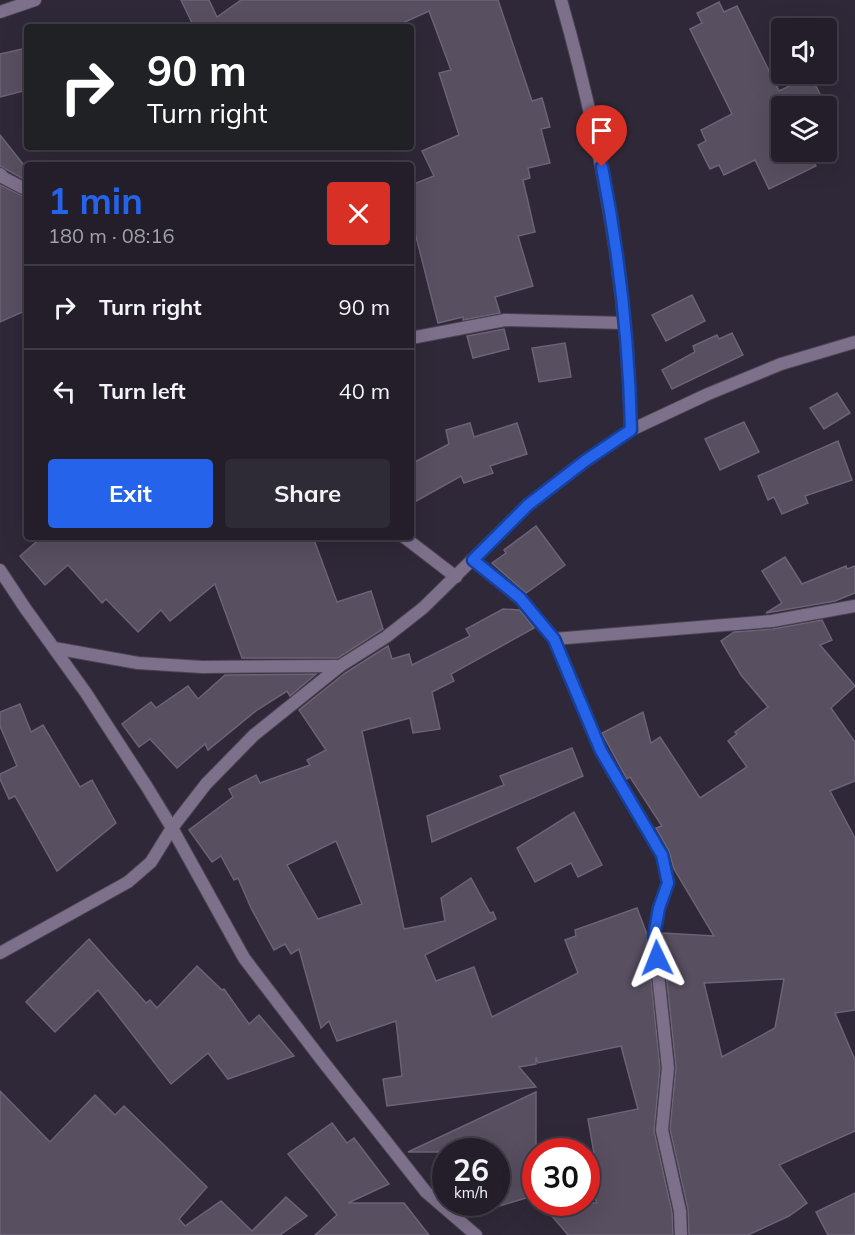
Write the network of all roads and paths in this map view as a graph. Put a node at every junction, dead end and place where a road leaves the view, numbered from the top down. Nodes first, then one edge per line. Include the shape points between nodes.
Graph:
1 (34, 0) edge
2 (561, 0) edge
3 (0, 12) edge
4 (0, 174) edge
5 (24, 188) edge
6 (624, 323) junction
7 (414, 337) edge
8 (855, 342) edge
9 (631, 430) junction
10 (408, 540) edge
11 (473, 560) junction
12 (0, 570) edge
13 (456, 577) junction
14 (855, 606) edge
15 (554, 639) junction
16 (54, 648) junction
17 (340, 666) junction
18 (172, 828) junction
19 (0, 953) edge
20 (476, 1235) edge
21 (681, 1235) edge

1 - 3 street
2 - 6 street via 610,210
4 - 5 street
6 - 7 street via 506,320
6 - 9 street
8 - 9 street via 781,364
9 - 11 street via 528,505
10 - 13 street
11 - 13 street
11 - 15 street via 520,598
12 - 16 street
13 - 17 street via 386,637
14 - 15 street via 772,621
15 - 21 street via 601,751 662,855 666,873 668,883 654,936 668,1068 662,1130 680,1211
16 - 17 street via 138,663 202,667
16 - 18 street
17 - 18 street via 254,735 206,784
18 - 19 street via 151,862 128,882
18 - 20 street via 244,958 426,1192

